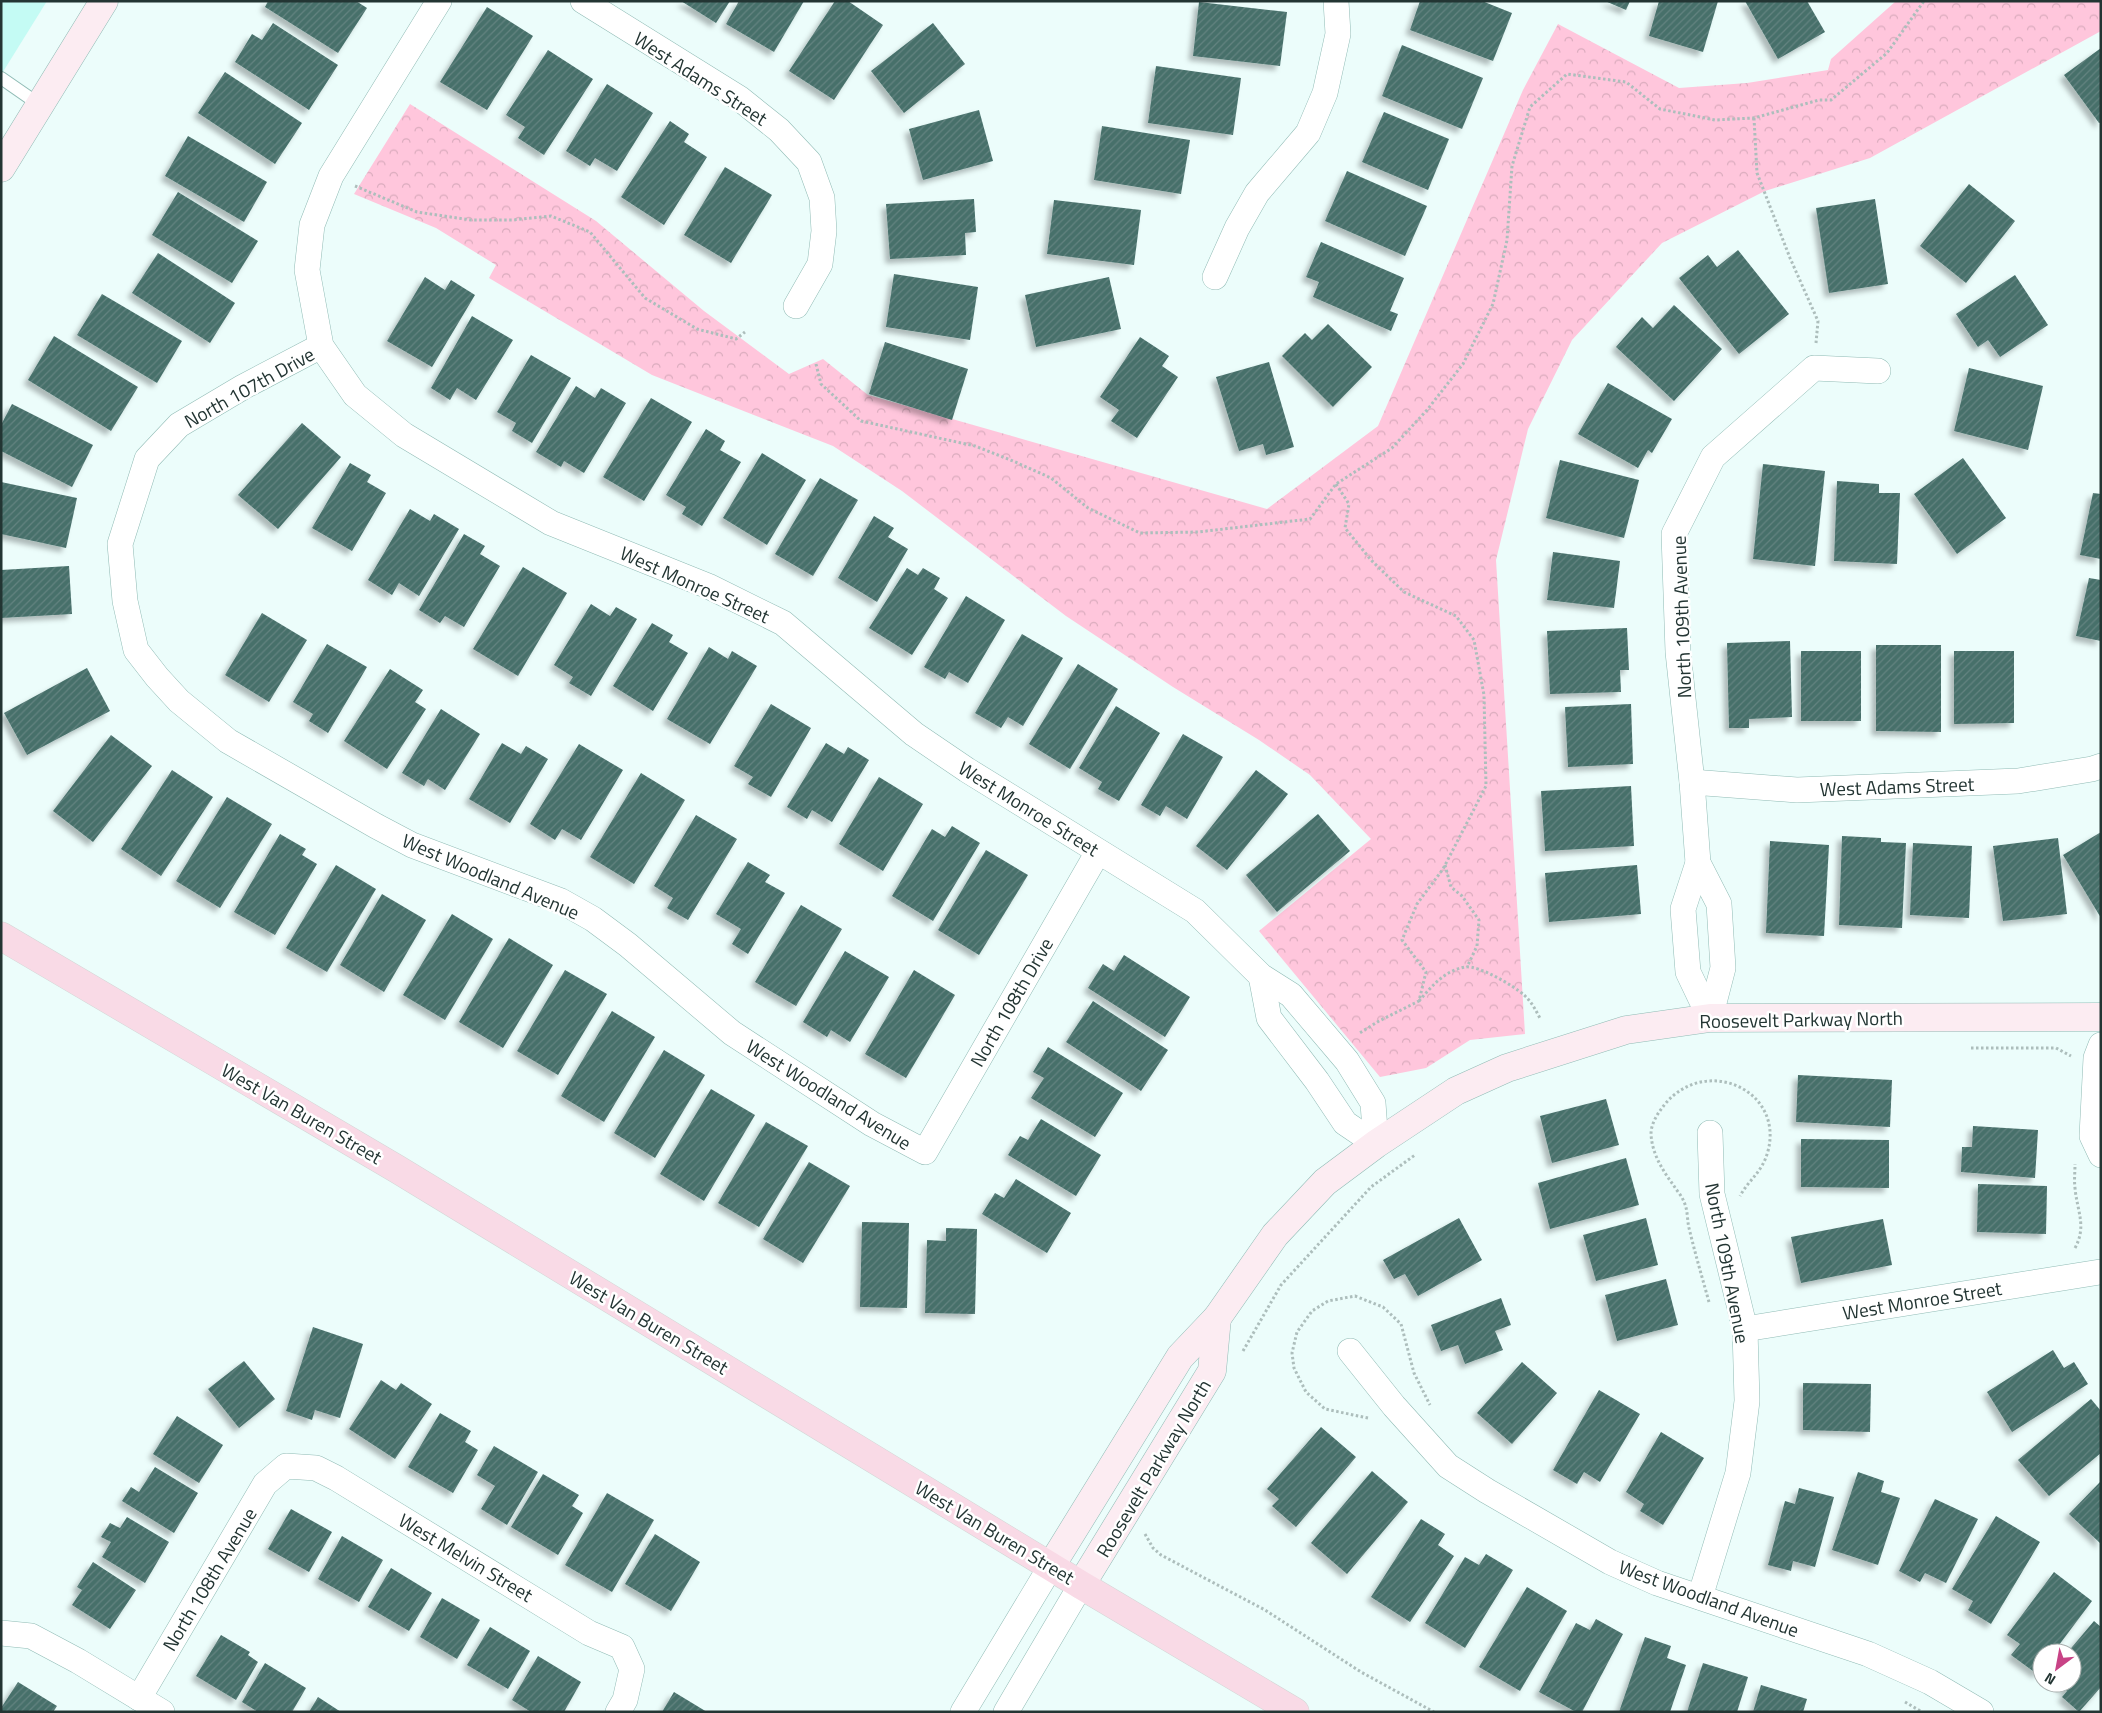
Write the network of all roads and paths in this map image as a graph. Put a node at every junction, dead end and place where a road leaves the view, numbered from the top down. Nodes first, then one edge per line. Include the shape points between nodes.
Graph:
1 (104, 1) edge
2 (439, 1) edge
3 (583, 1) edge
4 (1336, 1) edge
5 (1924, 1) edge
6 (1, 78) edge
7 (40, 105) junction
8 (1754, 118) junction
9 (1, 168) edge
10 (355, 186) dead end
11 (1216, 277) dead end
12 (796, 306) dead end
13 (745, 332) dead end
14 (321, 346) junction
15 (816, 364) dead end
16 (1814, 368) junction
17 (1878, 371) dead end
18 (1336, 484) junction
19 (136, 650) joint
20 (2101, 766) edge
21 (1692, 782) junction
22 (1098, 852) junction
23 (1698, 863) junction
24 (1445, 865) junction
25 (1, 936) edge
26 (1467, 967) junction
27 (1261, 976) junction
28 (1419, 1001) junction
29 (2101, 1016) edge
30 (1710, 1018) junction
31 (1541, 1020) dead end
32 (1356, 1036) dead end
33 (2101, 1045) edge
34 (1967, 1048) dead end
35 (2074, 1062) dead end
36 (1710, 1134) dead end
37 (1376, 1144) junction
38 (925, 1152) joint
39 (1416, 1154) dead end
40 (2101, 1155) edge
41 (2076, 1158) dead end
42 (1737, 1202) dead end
43 (2073, 1252) dead end
44 (2101, 1266) edge
45 (2100, 1273) edge
46 (1709, 1304) dead end
47 (1217, 1318) junction
48 (1744, 1329) junction
49 (1350, 1351) dead end
50 (1241, 1354) dead end
51 (1432, 1407) dead end
52 (1370, 1419) dead end
53 (286, 1466) joint
54 (1146, 1526) dead end
55 (1051, 1566) junction
56 (1081, 1585) junction
57 (1700, 1596) junction
58 (2, 1632) edge
59 (138, 1698) junction
60 (162, 1712) edge
61 (618, 1712) edge
62 (964, 1712) edge
63 (1006, 1712) edge
64 (1295, 1712) edge
65 (1434, 1712) edge
66 (1981, 1712) edge

1 - 7 street
2 - 14 street, West Monroe Street via 331,176 312,224 307,270
3 - 12 street, West Adams Street via 739,98 779,130 809,162 822,198 824,231 820,264
4 - 11 street via 1338,34 1322,101 1308,133 1258,194 1237,228
5 - 8 path via 1887,53 1831,100 1819,100
6 - 7 lane
7 - 9 street
8 - 16 path via 1757,173 1818,321
8 - 18 path via 1715,120 1660,110 1626,82 1567,74 1530,107 1512,166 1507,240 1493,304 1464,364 1428,410 1392,448
10 - 13 path via 417,212 471,220 552,216 590,232 645,298 697,329 736,339
14 - 19 street, North 107th Drive via 179,425 147,459 120,544 125,601
14 - 22 street, West Monroe Street via 355,395 404,435 551,523 708,586 783,623 914,734
15 - 18 path via 821,384 861,421 975,446 1013,461 1050,478 1088,508 1140,532 1198,532 1310,519
16 - 17 street
16 - 21 street, North 109th Avenue via 1713,457 1674,534 1678,652
18 - 24 path via 1349,504 1345,528 1371,560 1404,592 1456,616 1474,640 1484,695 1486,786
19 - 38 street, West Woodland Avenue via 179,701 228,741 412,845 561,901 593,919 732,1033 872,1124
20 - 21 street, West Adams Street via 2018,781 1798,790
21 - 23 street, North 109th Avenue
22 - 27 street, West Monroe Street via 1195,911
22 - 38 street, North 108th Drive
23 - 30 street, North 109th Avenue via 1718,904 1722,968
23 - 30 street, North 109th Avenue via 1683,909 1688,972
24 - 26 path via 1451,887 1462,896 1479,920 1477,946
24 - 28 path via 1417,904 1402,940 1426,972
25 - 55 main road, West Van Buren Street via 397,1169
26 - 28 path via 1439,978
26 - 31 path via 1492,974 1523,994
27 - 37 street via 1268,1018 1345,1123
27 - 37 street, West Monroe Street via 1291,995 1347,1061 1373,1103
28 - 32 path
29 - 30 street, Roosevelt Parkway North
30 - 37 street, Roosevelt Parkway North via 1626,1030 1507,1068 1456,1091
33 - 40 street via 2096,1058 2092,1136
34 - 35 path via 2056,1048 2070,1054
36 - 48 street, North 109th Avenue via 1712,1194
37 - 47 street, Roosevelt Parkway North via 1325,1182 1275,1235
39 - 50 path via 1372,1187 1281,1285
41 - 43 path via 2074,1187 2082,1226 2081,1237
42 - 46 path via 1761,1170 1768,1150 1770,1128 1764,1111 1746,1090 1729,1082 1711,1080 1696,1083 1673,1094 1656,1115 1651,1133 1655,1153 1684,1202
44 - 45 street
45 - 48 street, West Monroe Street
47 - 55 street, Roosevelt Parkway North via 1180,1357
47 - 56 street, Roosevelt Parkway North via 1212,1371
48 - 57 street, North 109th Avenue via 1747,1401 1738,1473
49 - 57 street, West Woodland Avenue via 1448,1466 1610,1562 1657,1583
51 - 52 path via 1414,1373 1401,1324 1383,1307 1355,1296 1328,1301 1312,1311 1297,1332 1292,1353 1294,1368 1306,1392 1325,1409
53 - 59 street, North 108th Avenue via 265,1484
53 - 61 street, West Melvin Street via 316,1468 336,1478 590,1633 622,1647 632,1670 625,1700
54 - 65 path via 1145,1535 1161,1555 1265,1610 1361,1672
55 - 56 main road, West Van Buren Street
55 - 62 street
56 - 63 street
56 - 64 main road, West Van Buren Street
57 - 66 street, West Woodland Avenue via 1868,1654 1930,1682
58 - 59 street via 31,1636
59 - 60 street

